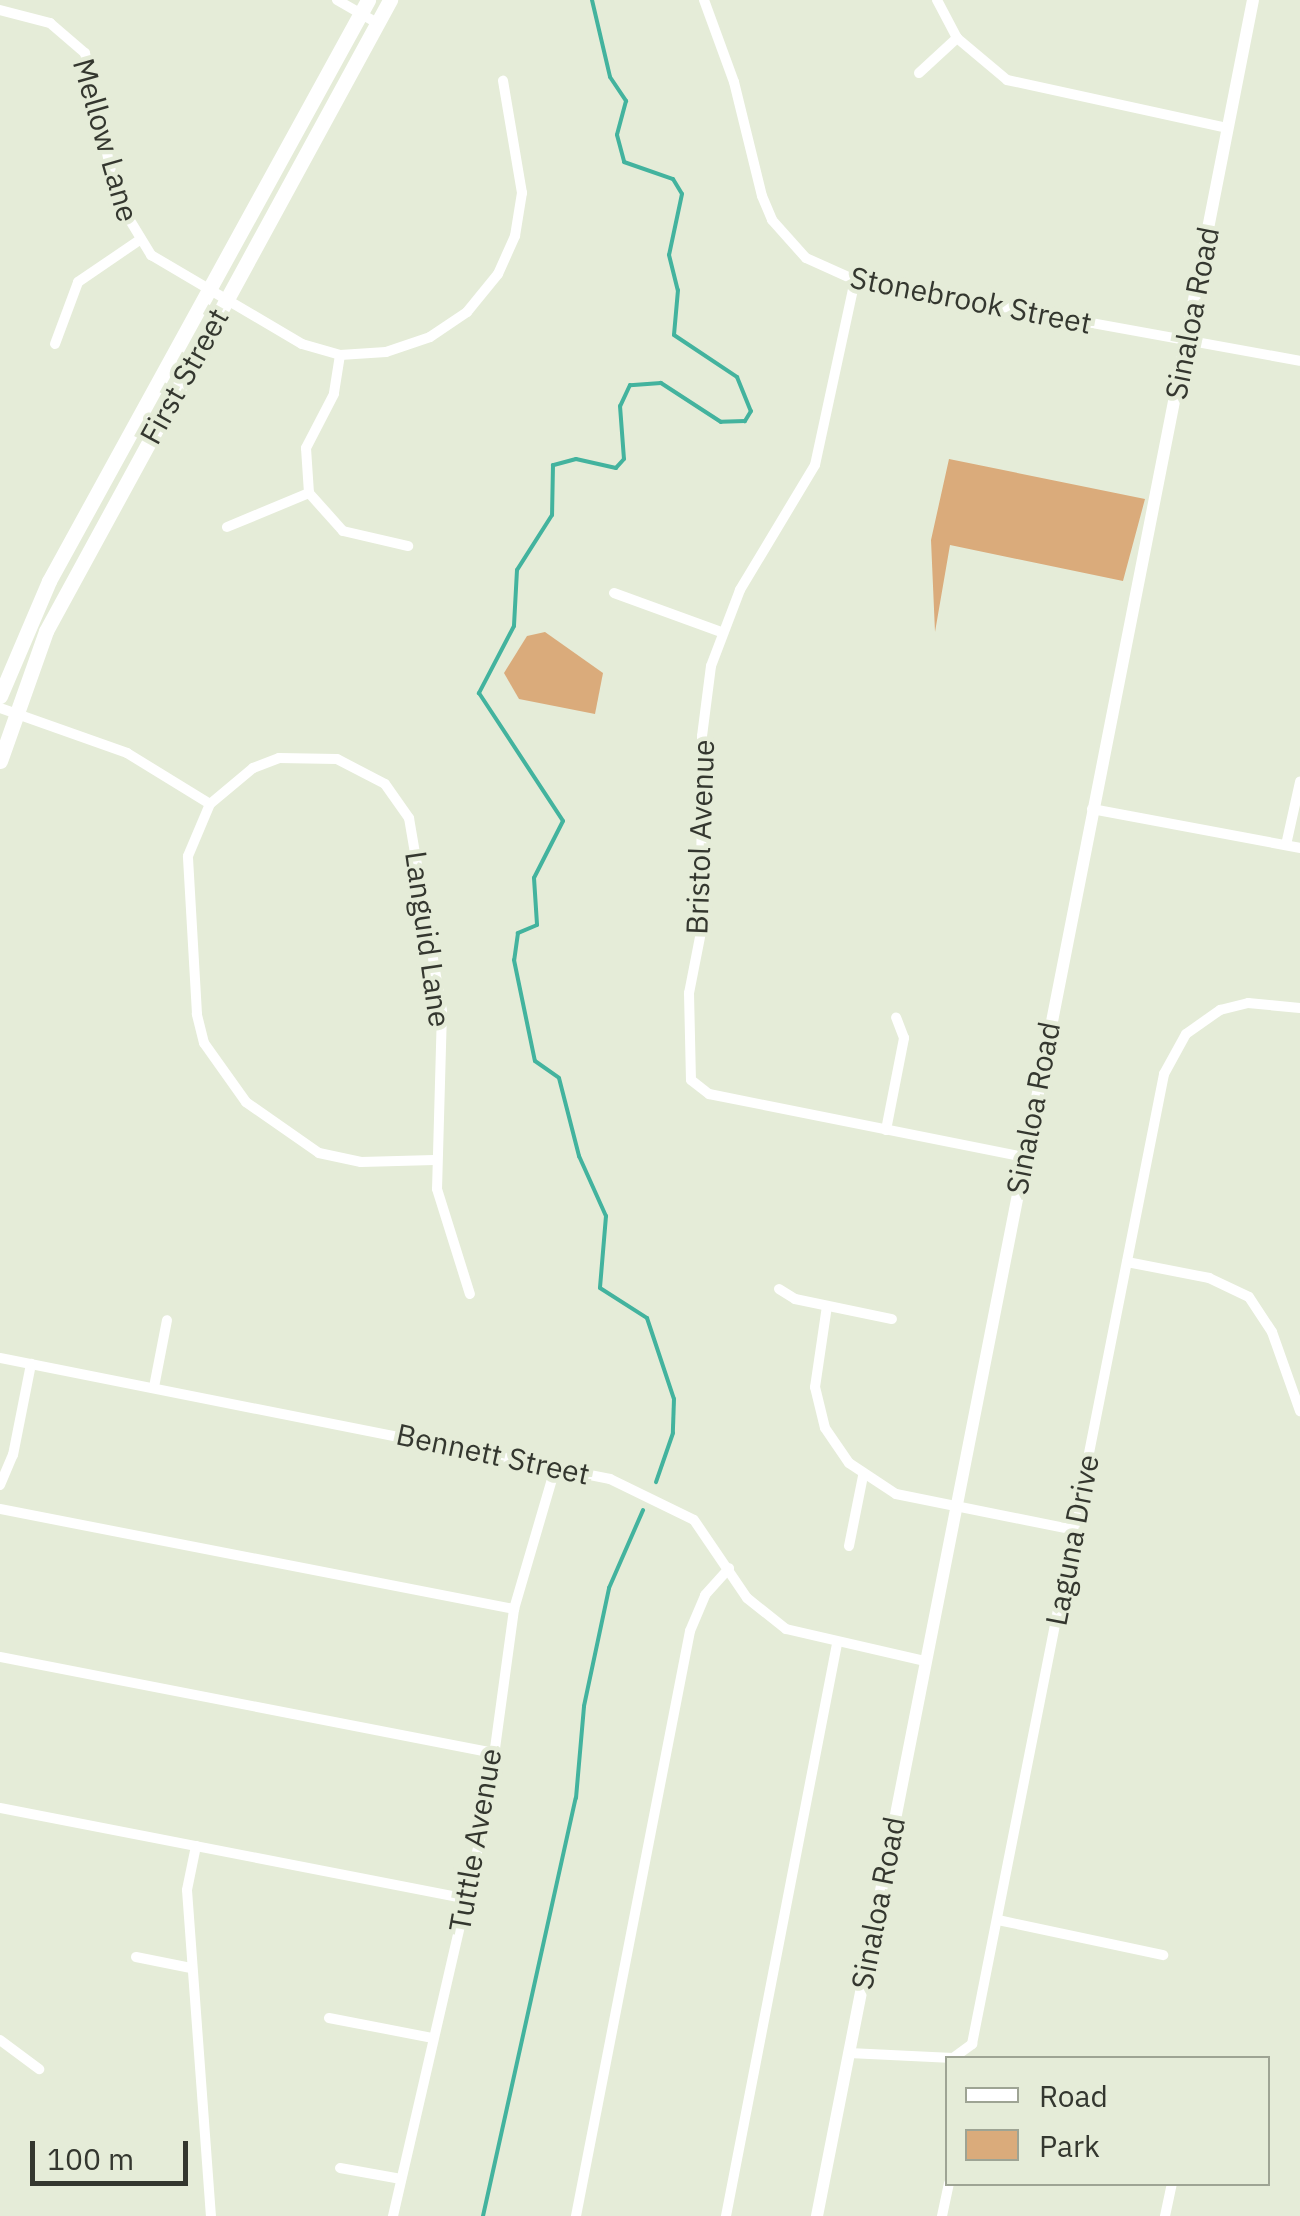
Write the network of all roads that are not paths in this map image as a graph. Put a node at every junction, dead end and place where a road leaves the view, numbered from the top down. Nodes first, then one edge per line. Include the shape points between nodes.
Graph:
1 (338, 0) edge
2 (390, 0) edge
3 (704, 0) edge
4 (937, 0) edge
5 (1253, 0) edge
6 (365, 7) edge
7 (0, 10) edge
8 (377, 23) junction
9 (956, 38) junction
10 (919, 72) dead end
11 (503, 81) dead end
12 (1228, 128) junction
13 (138, 241) junction
14 (855, 280) junction
15 (208, 292) junction
16 (225, 302) junction
17 (1186, 342) junction
18 (55, 344) dead end
19 (340, 355) junction
20 (1300, 360) edge
21 (309, 493) junction
22 (227, 526) dead end
23 (408, 546) dead end
24 (614, 593) dead end
25 (721, 632) junction
26 (0, 696) edge
27 (7, 710) edge
28 (0, 761) edge
29 (1300, 782) edge
30 (210, 804) junction
31 (1092, 809) junction
32 (1286, 845) junction
33 (1300, 848) edge
34 (1300, 1008) edge
35 (896, 1018) dead end
36 (886, 1130) junction
37 (1024, 1157) junction
38 (434, 1160) junction
39 (1127, 1262) junction
40 (778, 1289) dead end
41 (470, 1294) dead end
42 (827, 1306) junction
43 (892, 1319) dead end
44 (167, 1320) dead end
45 (0, 1358) edge
46 (31, 1364) junction
47 (154, 1387) junction
48 (1300, 1411) edge
49 (556, 1465) junction
50 (863, 1476) junction
51 (0, 1485) edge
52 (954, 1506) junction
53 (0, 1509) edge
54 (1074, 1530) junction
55 (850, 1546) dead end
56 (729, 1568) junction
57 (514, 1609) junction
58 (837, 1644) junction
59 (0, 1657) edge
60 (925, 1661) junction
61 (494, 1752) junction
62 (0, 1808) edge
63 (196, 1846) junction
64 (467, 1899) junction
65 (998, 1920) junction
66 (1163, 1955) dead end
67 (136, 1957) dead end
68 (191, 1968) junction
69 (329, 2018) dead end
70 (434, 2038) junction
71 (0, 2040) edge
72 (849, 2053) junction
73 (39, 2069) dead end
74 (340, 2168) dead end
75 (401, 2179) junction
76 (949, 2186) edge
77 (1172, 2186) edge
78 (211, 2216) edge
79 (393, 2216) edge
80 (576, 2216) edge
81 (726, 2216) edge
82 (817, 2216) edge
83 (942, 2216) edge
84 (1165, 2216) edge

1 - 6 street
2 - 8 main road, First Street
3 - 14 street, Stonebrook Street via 772,220 806,258
4 - 9 street
5 - 12 street, Sinaloa Road
6 - 8 street
6 - 15 main road, First Street
7 - 13 street, Mellow Lane via 50,23 85,53 117,199
8 - 16 main road, First Street
9 - 10 street
9 - 12 street via 988,69 1027,88
11 - 19 street, Mellow Lane via 522,193 515,236 498,274 467,312 430,337 386,352
12 - 17 street, Sinaloa Road
13 - 15 street, Mellow Lane via 165,267
13 - 18 street via 78,282
14 - 17 street, Stonebrook Street
14 - 25 street, Bristol Avenue via 815,464
15 - 16 street, Mellow Lane
15 - 26 main road, First Street via 49,582
16 - 19 street, Mellow Lane via 302,344
16 - 27 main road, First Street
17 - 20 street, Stonebrook Street
17 - 31 street, Sinaloa Road
19 - 21 street via 334,394 306,448
21 - 22 street
21 - 23 street via 343,531
24 - 25 street
25 - 36 street, Bristol Avenue via 702,736 702,932 689,993 692,1080 710,1094
27 - 28 main road, First Street
27 - 30 street via 128,753
29 - 32 street
30 - 38 street via 192,840 187,878 196,1014 216,1068 246,1102 320,1152 361,1162
30 - 38 street, Languid Lane via 253,768 308,755 363,769 402,804 415,838 442,1011
31 - 32 street
31 - 37 street, Sinaloa Road
32 - 33 street
34 - 39 street, Laguna Drive via 1248,1003 1220,1010 1196,1024 1173,1052
35 - 36 street via 904,1038
36 - 37 street, Bristol Avenue
37 - 52 street, Sinaloa Road
38 - 41 street, Languid Lane via 442,1212
39 - 48 street via 1209,1278 1249,1298 1272,1332
39 - 54 street, Laguna Drive
40 - 42 street
42 - 43 street
42 - 50 street via 815,1370 818,1406 834,1446
44 - 47 street
45 - 46 street, Bennett Street
46 - 47 street, Bennett Street
46 - 51 street via 13,1455
47 - 49 street, Bennett Street
49 - 56 street, Bennett Street via 610,1479 678,1509 708,1534
49 - 57 street, Tuttle Avenue
50 - 52 street via 896,1494
50 - 55 street
52 - 54 street
52 - 60 street, Sinaloa Road
53 - 57 street
54 - 65 street, Laguna Drive
56 - 58 street, Bennett Street via 772,1621
56 - 80 street via 705,1595 690,1631
57 - 61 street, Tuttle Avenue
58 - 60 street, Bennett Street
58 - 81 street
59 - 61 street
60 - 72 street, Sinaloa Road
61 - 64 street, Tuttle Avenue
62 - 63 street
63 - 64 street
63 - 68 street via 186,1890
64 - 70 street, Tuttle Avenue
65 - 66 street
65 - 72 street, Laguna Drive via 968,2051 919,2059
67 - 68 street
68 - 78 street
69 - 70 street
70 - 75 street, Tuttle Avenue
71 - 73 street
72 - 82 street, Sinaloa Road
74 - 75 street
75 - 79 street, Tuttle Avenue
76 - 83 street
77 - 84 street

